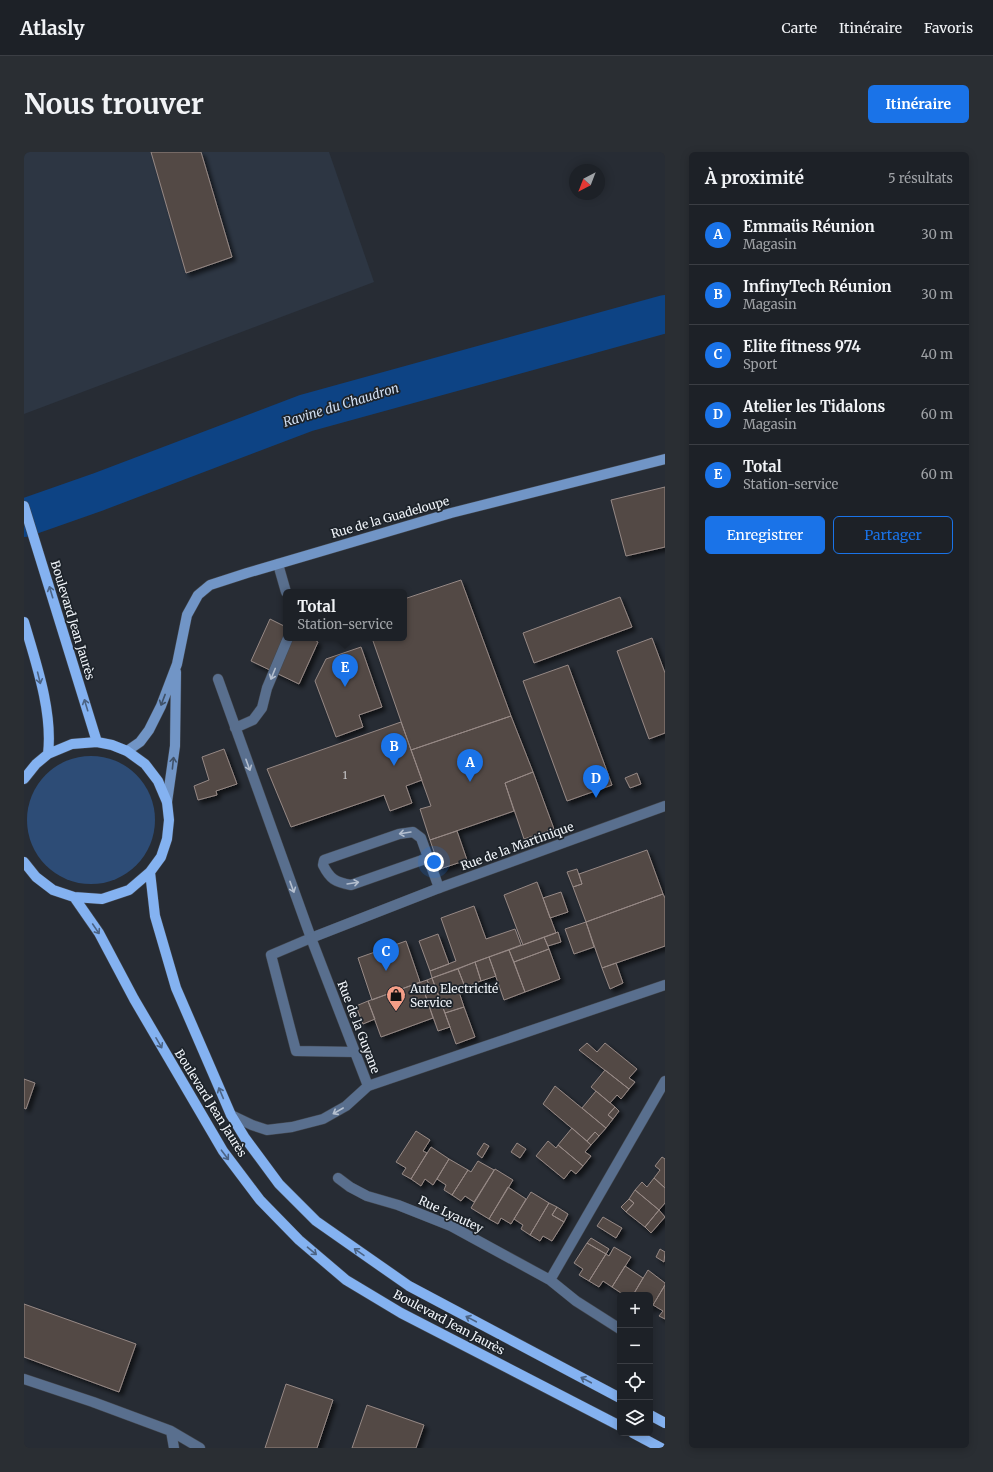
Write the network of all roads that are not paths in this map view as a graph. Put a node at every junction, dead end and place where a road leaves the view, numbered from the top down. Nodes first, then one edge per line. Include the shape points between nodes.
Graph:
1 (665, 459) edge
2 (24, 506) edge
3 (278, 564) junction
4 (285, 589) edge
5 (24, 622) edge
6 (287, 641) edge
7 (177, 664) junction
8 (218, 679) dead end
9 (234, 728) junction
10 (97, 742) junction
11 (127, 751) junction
12 (48, 754) junction
13 (24, 778) edge
14 (167, 802) junction
15 (665, 806) edge
16 (428, 858) junction
17 (24, 862) edge
18 (150, 872) junction
19 (439, 888) junction
20 (74, 897) junction
21 (311, 938) junction
22 (665, 985) edge
23 (355, 1052) junction
24 (665, 1081) edge
25 (368, 1086) junction
26 (231, 1116) junction
27 (338, 1178) dead end
28 (550, 1280) junction
29 (618, 1328) edge
30 (24, 1379) edge
31 (617, 1396) edge
32 (653, 1417) edge
33 (665, 1423) edge
34 (617, 1424) edge
35 (171, 1431) junction
36 (639, 1436) edge
37 (174, 1448) edge
38 (200, 1448) edge
39 (661, 1448) edge

1 - 3 street, Rue de la Guadeloupe via 451,513
10 -> 2 main road, Boulevard Jean Jaurès
3 - 4 street
3 - 7 street, Rue de la Guadeloupe via 210,585 198,595 187,615
5 -> 12 main road via 48,714
6 -> 9 street via 267,688 262,708 253,720
7 -> 11 street, Rue de la Guadeloupe via 149,730 140,742
14 -> 7 street, Rue de la Guadeloupe via 175,746
8 - 9 street, Rue de la Guyane
9 -> 21 street, Rue de la Guyane
10 - 11 main road
10 - 12 main road via 72,744
11 - 14 main road via 145,764 158,781
12 - 13 main road
14 - 18 main road via 167,839 161,856
15 - 19 street, Rue de la Martinique
16 -> 16 street via 421,838 413,832 399,834 324,860 323,865 328,875 338,883 351,885
16 - 19 street
17 - 20 main road via 36,877 53,890
18 - 20 main road via 129,890 102,899
26 -> 18 main road, Boulevard Jean Jaurès via 176,988 155,916
19 - 21 street, Rue de la Martinique
20 -> 34 main road, Boulevard Jean Jaurès via 99,933 134,999 223,1151 260,1200 299,1240 346,1280 401,1313
21 - 23 street, Rue de la Guyane
21 - 23 street, Rue de la Martinique via 271,955 296,1051
22 - 25 street, Rue de la Guyane
23 - 25 street, Rue de la Guyane
24 - 28 street
25 -> 26 street via 346,1106 323,1119 292,1127 267,1130
31 -> 26 main road, Boulevard Jean Jaurès via 409,1286 316,1221 279,1184
27 - 28 street, Rue Lyautey via 367,1196 398,1204 451,1226
28 - 29 street, Rue Lyautey via 576,1301
30 - 35 street
32 - 33 main road
35 - 37 street
35 - 38 street
36 - 39 main road

